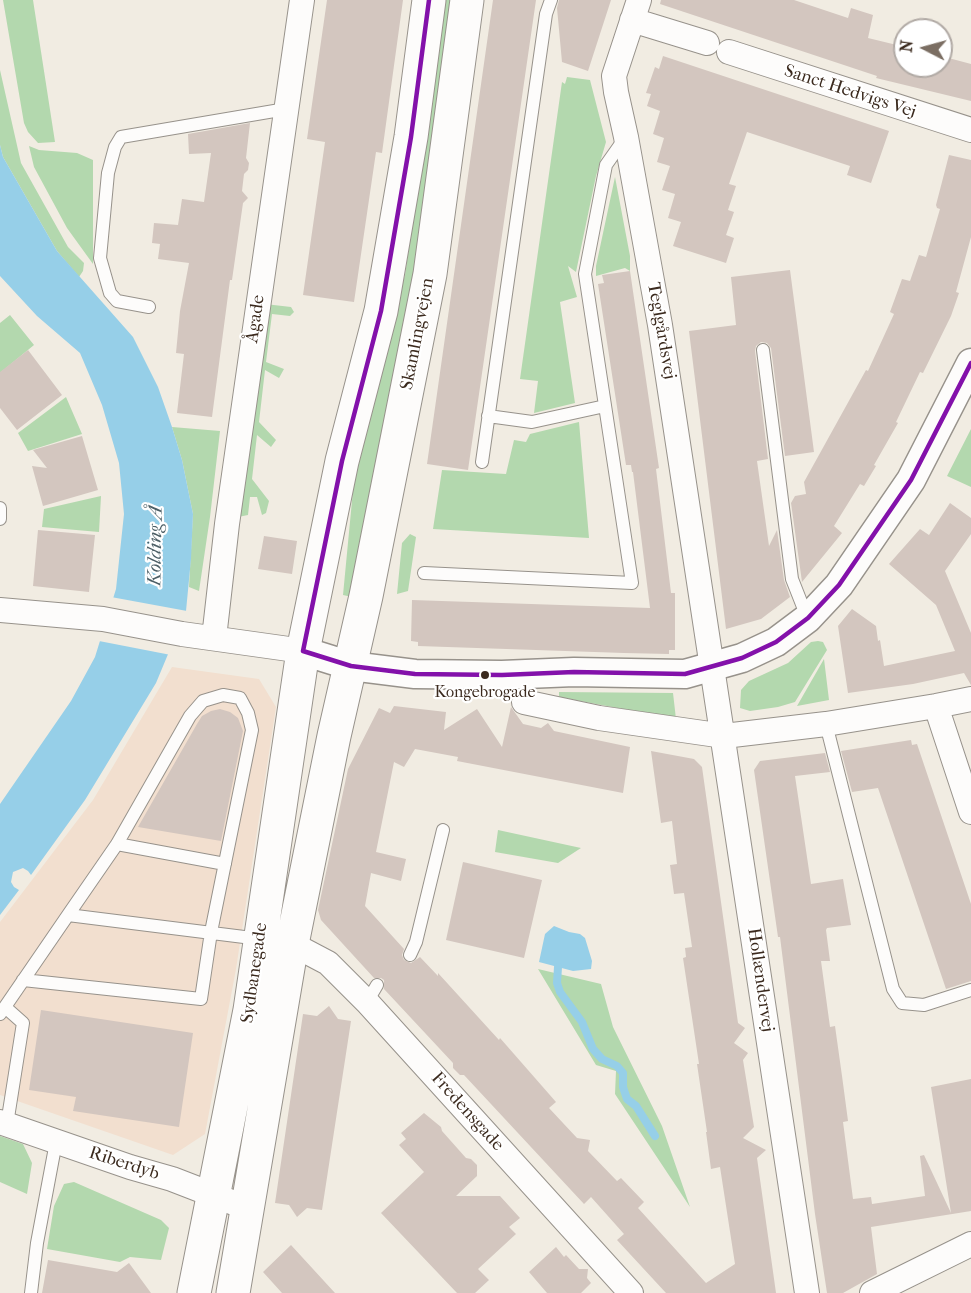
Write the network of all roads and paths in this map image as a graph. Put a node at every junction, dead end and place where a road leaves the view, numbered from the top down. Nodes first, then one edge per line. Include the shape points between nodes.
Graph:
1 (302, 0) edge
2 (429, 0) edge
3 (467, 0) edge
4 (552, 0) edge
5 (635, 10) edge
6 (706, 43) dead end
7 (729, 52) dead end
8 (286, 109) junction
9 (971, 130) edge
10 (626, 137) junction
11 (149, 307) dead end
12 (763, 350) dead end
13 (971, 363) edge
14 (605, 406) junction
15 (488, 416) junction
16 (482, 462) dead end
17 (0, 508) edge
18 (0, 519) edge
19 (424, 573) dead end
20 (0, 610) edge
21 (808, 618) junction
22 (214, 638) junction
23 (303, 651) junction
24 (351, 666) junction
25 (714, 667) junction
26 (971, 699) edge
27 (524, 702) dead end
28 (936, 706) junction
29 (825, 724) junction
30 (724, 736) junction
31 (971, 812) edge
32 (443, 830) dead end
33 (117, 844) junction
34 (225, 864) junction
35 (68, 915) junction
36 (211, 932) junction
37 (260, 939) junction
38 (292, 944) junction
39 (410, 955) dead end
40 (23, 980) junction
41 (971, 990) edge
42 (2, 1011) edge
43 (3, 1123) edge
44 (56, 1142) junction
45 (213, 1194) junction
46 (247, 1208) junction
47 (971, 1244) edge
48 (31, 1293) edge
49 (194, 1293) edge
50 (233, 1293) edge
51 (631, 1293) edge
52 (807, 1293) edge
53 (872, 1293) edge

1 - 8 street, Ågade
2 - 23 main road via 411,137 381,311 342,461
3 - 24 main road, Skamlingvejen via 430,274
4 - 15 lane via 546,14
5 - 6 street
5 - 10 street, Teglgårdsvej via 614,76
7 - 9 street, Sanct Hedvigs Vej
8 - 11 lane via 121,137 108,173 100,258 110,293 117,301
8 - 22 street, Ågade
10 - 14 lane via 606,165 585,274
10 - 25 street, Teglgårdsvej
12 - 21 lane via 792,579
13 - 21 street via 911,480 856,562
14 - 15 lane via 532,422
14 - 19 lane via 632,583
15 - 16 lane
17 - 18 lane
20 - 22 street via 103,619
21 - 25 street via 776,642
22 - 23 street
23 - 24 street
23 - 37 main road, Sydbanegade
24 - 25 street via 415,674 502,675 685,674
24 - 38 main road, Sydbanegade
25 - 30 street, Hollændervej
26 - 28 street
27 - 30 street via 609,720
28 - 29 street
28 - 31 street
29 - 30 street
29 - 41 lane via 893,989 902,1003 924,1005
30 - 52 street, Hollændervej
32 - 39 lane
33 - 34 lane
33 - 34 lane via 190,716 203,701 223,695 240,698 252,730
33 - 35 lane
34 - 36 lane
35 - 36 lane
35 - 40 lane
36 - 37 lane
36 - 40 lane via 201,999
37 - 45 main road, Sydbanegade via 244,1044
38 - 46 main road, Sydbanegade
38 - 51 street, Fredensgade via 372,994
40 - 42 lane
42 - 43 lane via 24,1023
43 - 44 street, Riberdyb
44 - 45 street, Riberdyb
44 - 48 lane
45 - 46 street, Riberdyb
45 - 49 main road, Sydbanegade
46 - 50 main road, Sydbanegade
47 - 53 street

